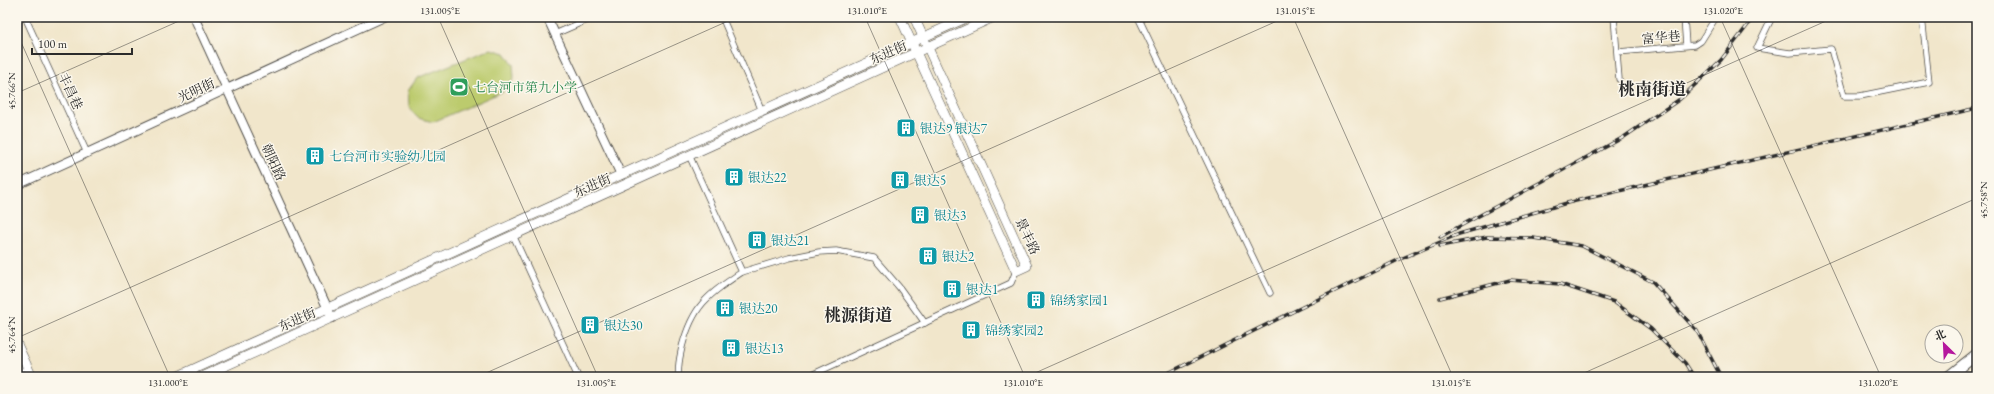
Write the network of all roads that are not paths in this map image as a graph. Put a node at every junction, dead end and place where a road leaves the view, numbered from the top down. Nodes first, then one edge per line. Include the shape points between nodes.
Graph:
1 (25, 17) edge
2 (194, 17) edge
3 (384, 17) edge
4 (547, 17) edge
5 (594, 17) edge
6 (722, 17) edge
7 (900, 17) edge
8 (914, 17) edge
9 (968, 17) edge
10 (994, 17) edge
11 (1138, 17) edge
12 (1614, 17) edge
13 (1684, 17) edge
14 (1716, 17) edge
15 (1772, 17) edge
16 (1922, 17) edge
17 (555, 34) junction
18 (923, 38) junction
19 (912, 43) junction
20 (1686, 45) junction
21 (928, 48) junction
22 (1618, 52) junction
23 (917, 53) junction
24 (1619, 79) dead end
25 (227, 89) junction
26 (762, 111) junction
27 (87, 153) junction
28 (689, 155) junction
29 (621, 175) junction
30 (17, 185) edge
31 (513, 235) junction
32 (1016, 271) junction
33 (742, 272) junction
34 (1270, 293) dead end
35 (327, 309) junction
36 (332, 318) junction
37 (925, 323) junction
38 (17, 344) edge
39 (1977, 354) edge
40 (17, 367) edge
41 (22, 377) edge
42 (32, 377) edge
43 (176, 377) edge
44 (201, 377) edge
45 (578, 377) edge
46 (679, 377) edge
47 (807, 377) edge
48 (1948, 377) edge

1 - 27 street, 丰昌巷
2 - 25 street, 朝阳路
3 - 25 street, 光明街
4 - 17 street
5 - 17 street
6 - 26 street
7 - 19 main road, 景丰路
8 - 18 main road, 景丰路
9 - 18 main road, 东进街
10 - 21 main road, 东进街
11 - 34 street
12 - 22 street
13 - 20 street
14 - 20 street, 富华巷 via 1701,41 1695,45
15 - 16 street via 1757,48 1790,53 1831,49 1844,96 1860,96 1929,82
17 - 29 street
18 - 19 main road, 东进街
18 - 21 main road, 景丰路
19 - 23 main road, 景丰路
19 - 26 main road, 东进街
20 - 22 street, 富华巷
21 - 23 main road, 东进街
21 - 32 main road, 景丰路 via 1027,266
22 - 24 street
23 - 28 main road, 东进街
23 - 32 main road, 景丰路
25 - 27 street, 光明街
25 - 35 street, 朝阳路
26 - 29 main road, 东进街
27 - 30 street, 光明街
28 - 31 main road, 东进街
28 - 33 street
29 - 35 main road, 东进街
31 - 36 main road, 东进街
31 - 45 street
32 - 37 street via 1011,284
33 - 37 street via 819,252 836,251 874,258
33 - 46 street via 703,302 688,324 678,369
35 - 36 street, 朝阳路
35 - 43 main road, 东进街
36 - 44 main road, 东进街
37 - 47 street
38 - 42 main road
39 - 48 highway
40 - 41 main road

